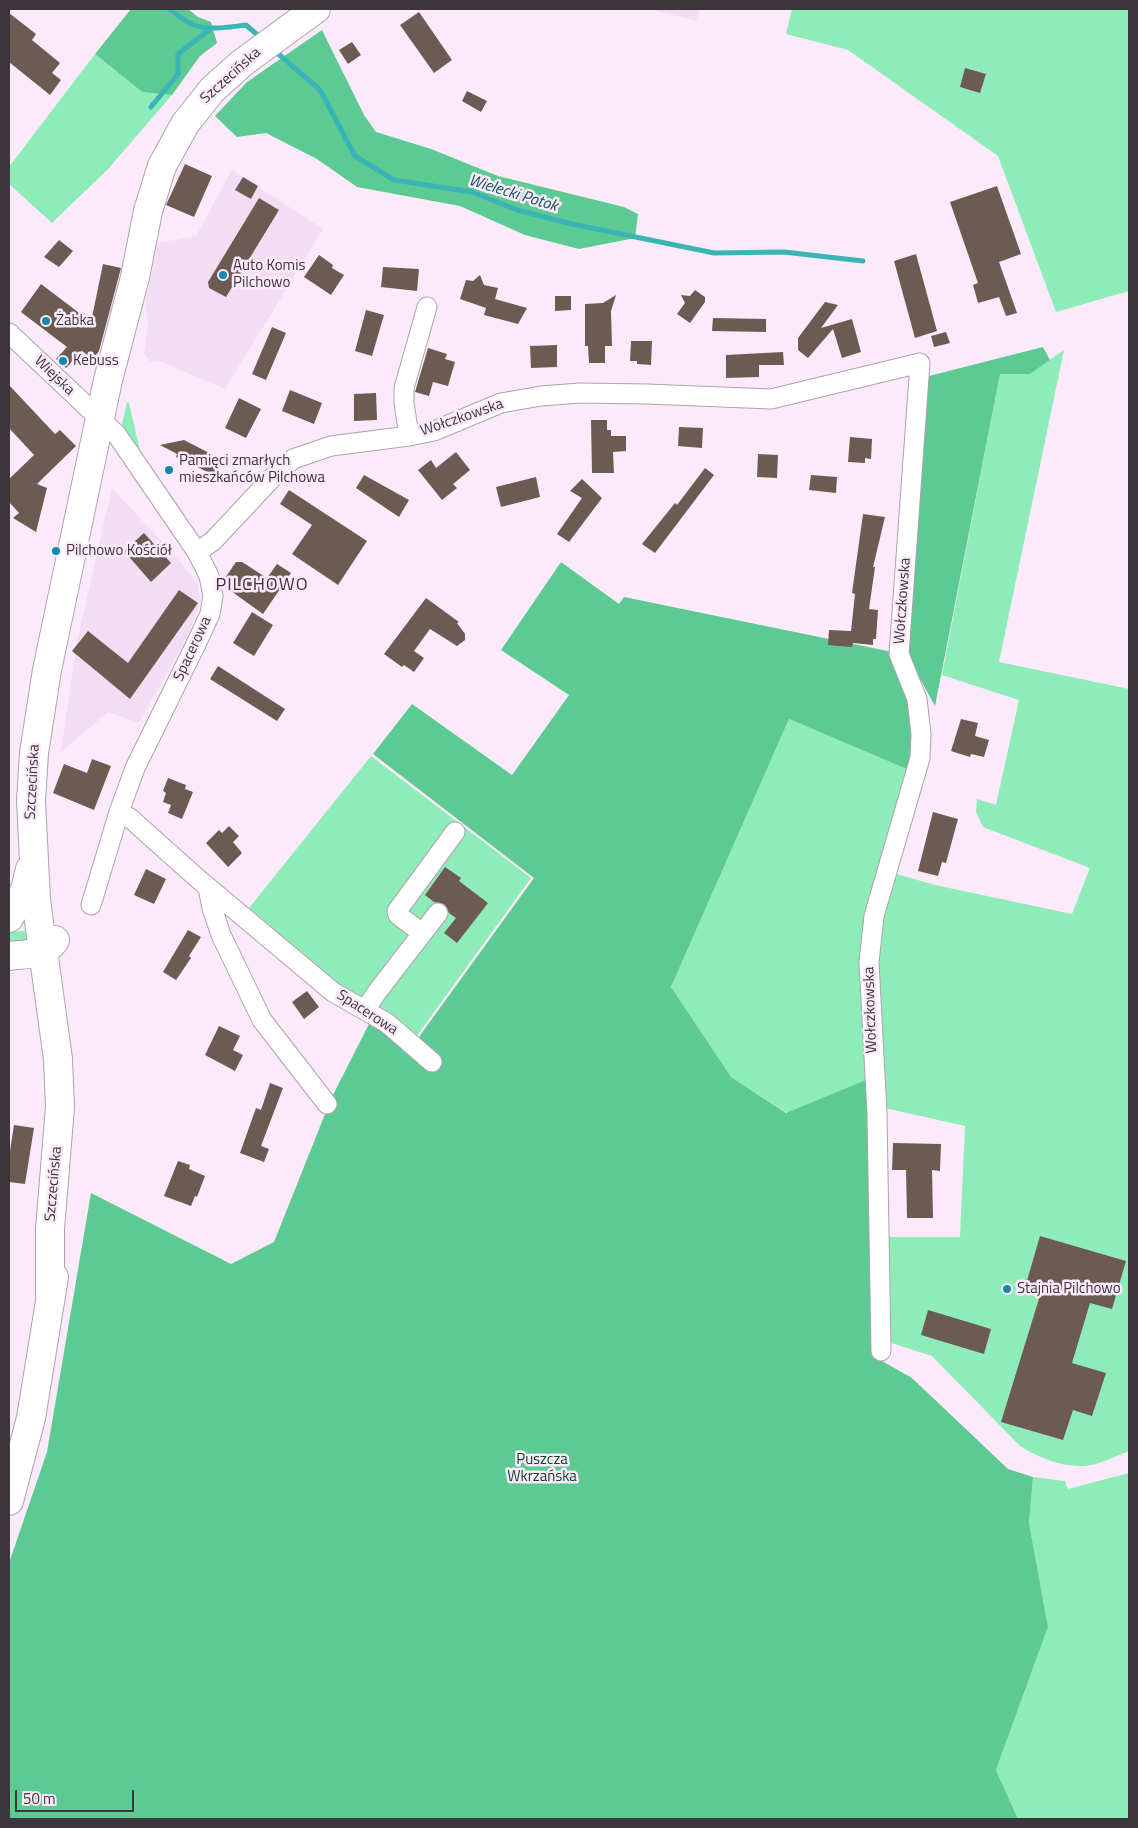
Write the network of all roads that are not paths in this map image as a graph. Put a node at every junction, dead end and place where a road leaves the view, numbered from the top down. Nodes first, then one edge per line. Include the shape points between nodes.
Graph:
1 (316, 9) edge
2 (427, 308) dead end
3 (9, 333) edge
4 (106, 425) junction
5 (409, 436) junction
6 (197, 552) junction
7 (119, 812) junction
8 (456, 832) dead end
9 (32, 842) junction
10 (208, 888) junction
11 (91, 905) dead end
12 (438, 913) dead end
13 (9, 918) edge
14 (9, 925) edge
15 (422, 933) junction
16 (46, 938) junction
17 (9, 956) edge
18 (365, 1010) junction
19 (432, 1062) dead end
20 (327, 1104) dead end
21 (881, 1351) dead end
22 (9, 1501) edge

1 - 4 main road, Szczecińska via 242,63 198,106 167,156 152,196 134,277 125,364
2 - 5 street, Wołczkowska via 404,388
3 - 4 street, Wiejska
4 - 6 street, Spacerowa
4 - 9 main road, Szczecińska via 37,725 31,789
4 - 16 main road, Szczecińska via 49,752
5 - 6 street, Wołczkowska via 331,446 294,459
5 - 21 street, Wołczkowska via 434,430 501,403 541,396 647,394 771,400 920,363 899,654 917,699 920,758 874,916 869,962 877,1113
6 - 7 street, Spacerowa via 208,576 212,606 135,768
7 - 10 street, Spacerowa via 130,818
7 - 11 street, Spacerowa
8 - 15 street via 397,911
9 - 13 main road via 28,882
9 - 16 main road, Szczecińska
10 - 18 street, Spacerowa via 333,992
10 - 20 street via 222,936 262,1020
12 - 15 street
14 - 16 main road via 18,923
15 - 18 street
16 - 17 main road
16 - 22 main road, Szczecińska via 60,1107 51,1222 50,1295 31,1418
18 - 19 street, Spacerowa via 387,1023

